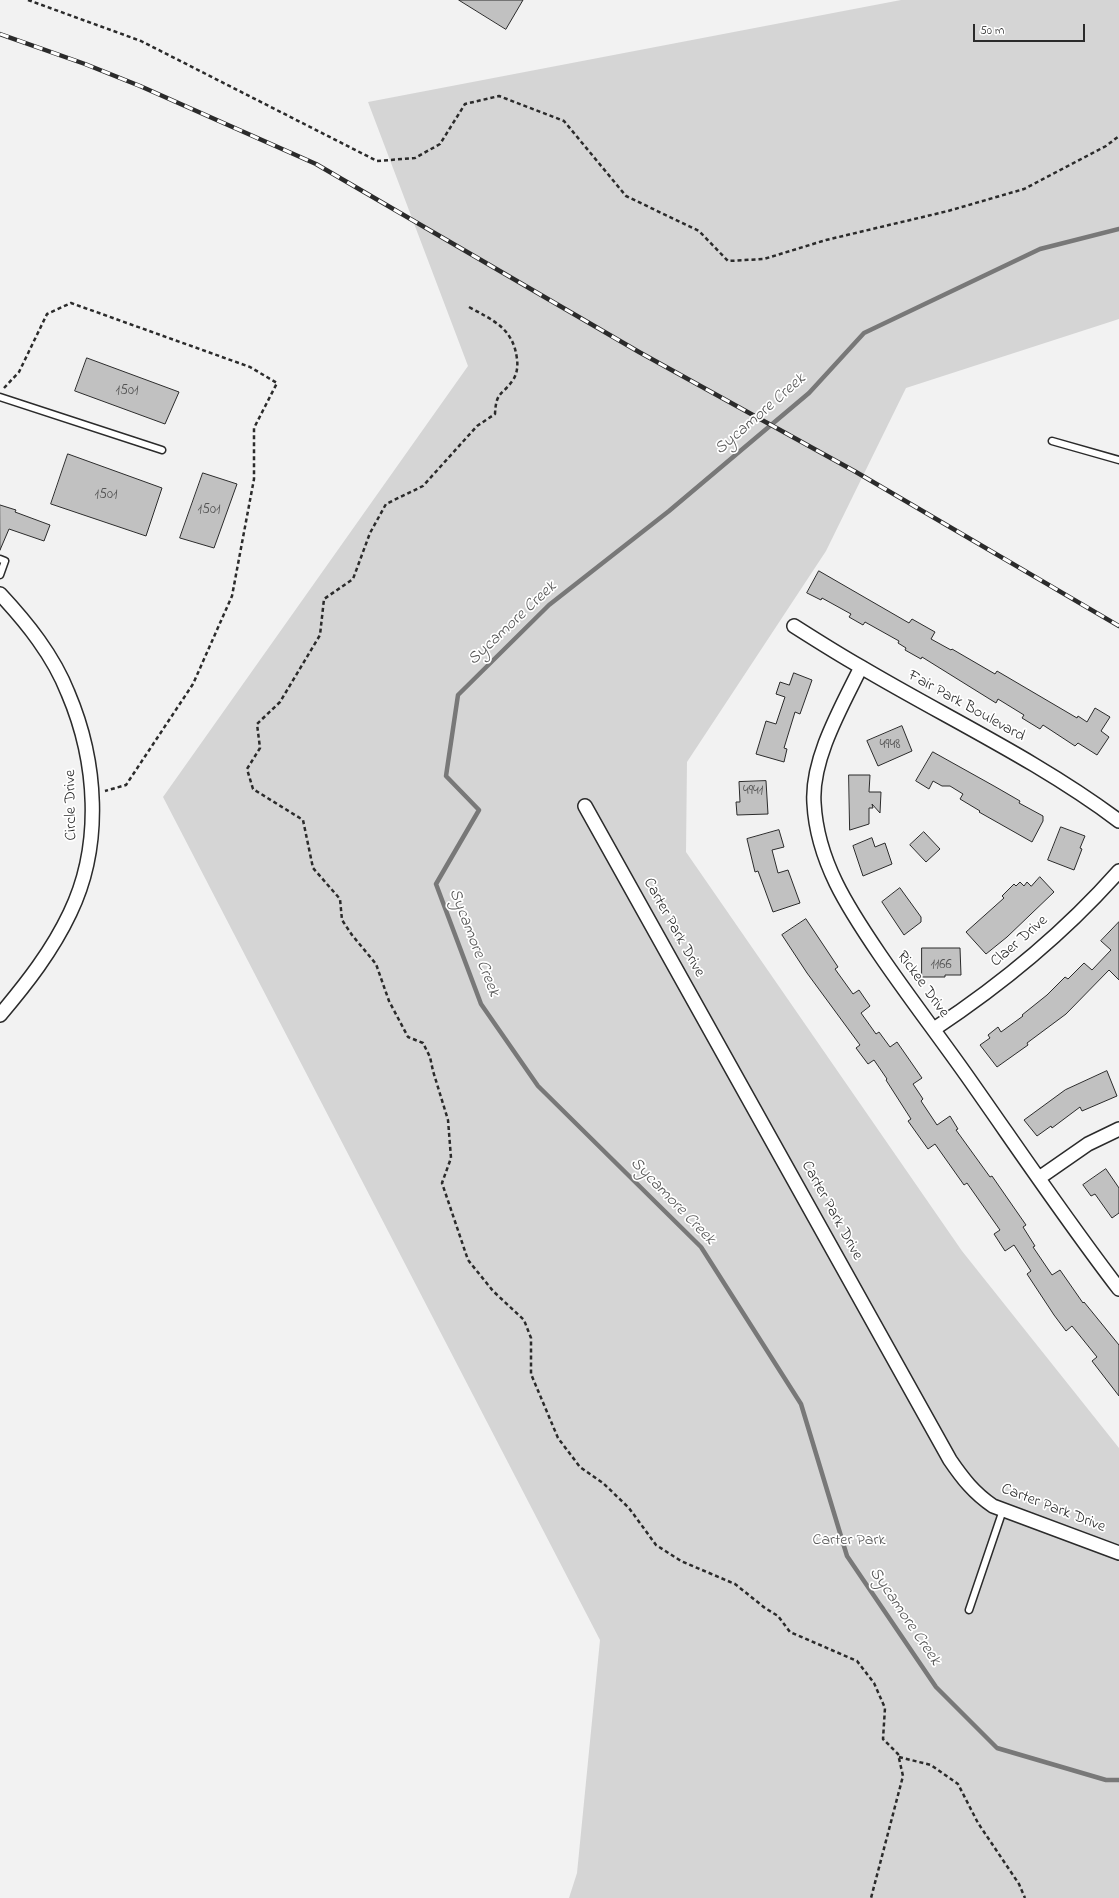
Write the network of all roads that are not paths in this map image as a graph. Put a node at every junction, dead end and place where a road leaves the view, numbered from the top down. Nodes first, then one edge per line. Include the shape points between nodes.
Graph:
1 (0, 398) edge
2 (1052, 441) dead end
3 (162, 450) dead end
4 (1119, 460) edge
5 (0, 559) edge
6 (0, 575) edge
7 (0, 594) edge
8 (794, 626) dead end
9 (861, 667) junction
10 (585, 806) dead end
11 (1119, 821) edge
12 (1119, 871) edge
13 (0, 1015) edge
14 (934, 1029) junction
15 (1119, 1129) edge
16 (1038, 1178) junction
17 (1119, 1289) edge
18 (1003, 1510) junction
19 (1119, 1553) edge
20 (969, 1610) dead end

1 - 3 lane
2 - 4 lane
5 - 6 lane via 5,561
7 - 13 street, Circle Drive via 23,619 49,655 68,692 82,729 90,769 91,796 91,844 71,912 49,954
8 - 9 street, Fair Park Boulevard
9 - 11 street, Fair Park Boulevard via 1052,776
9 - 14 street, Rickee Drive via 833,722 820,761 813,802 817,830 827,864 849,909 896,979
10 - 18 street, Carter Park Drive via 950,1460 964,1482 978,1496
12 - 14 street, Claer Drive via 1043,947 975,1002
14 - 16 street, Rickee Drive
15 - 16 street via 1088,1144
16 - 17 street, Rickee Drive
18 - 19 street, Carter Park Drive
18 - 20 lane

